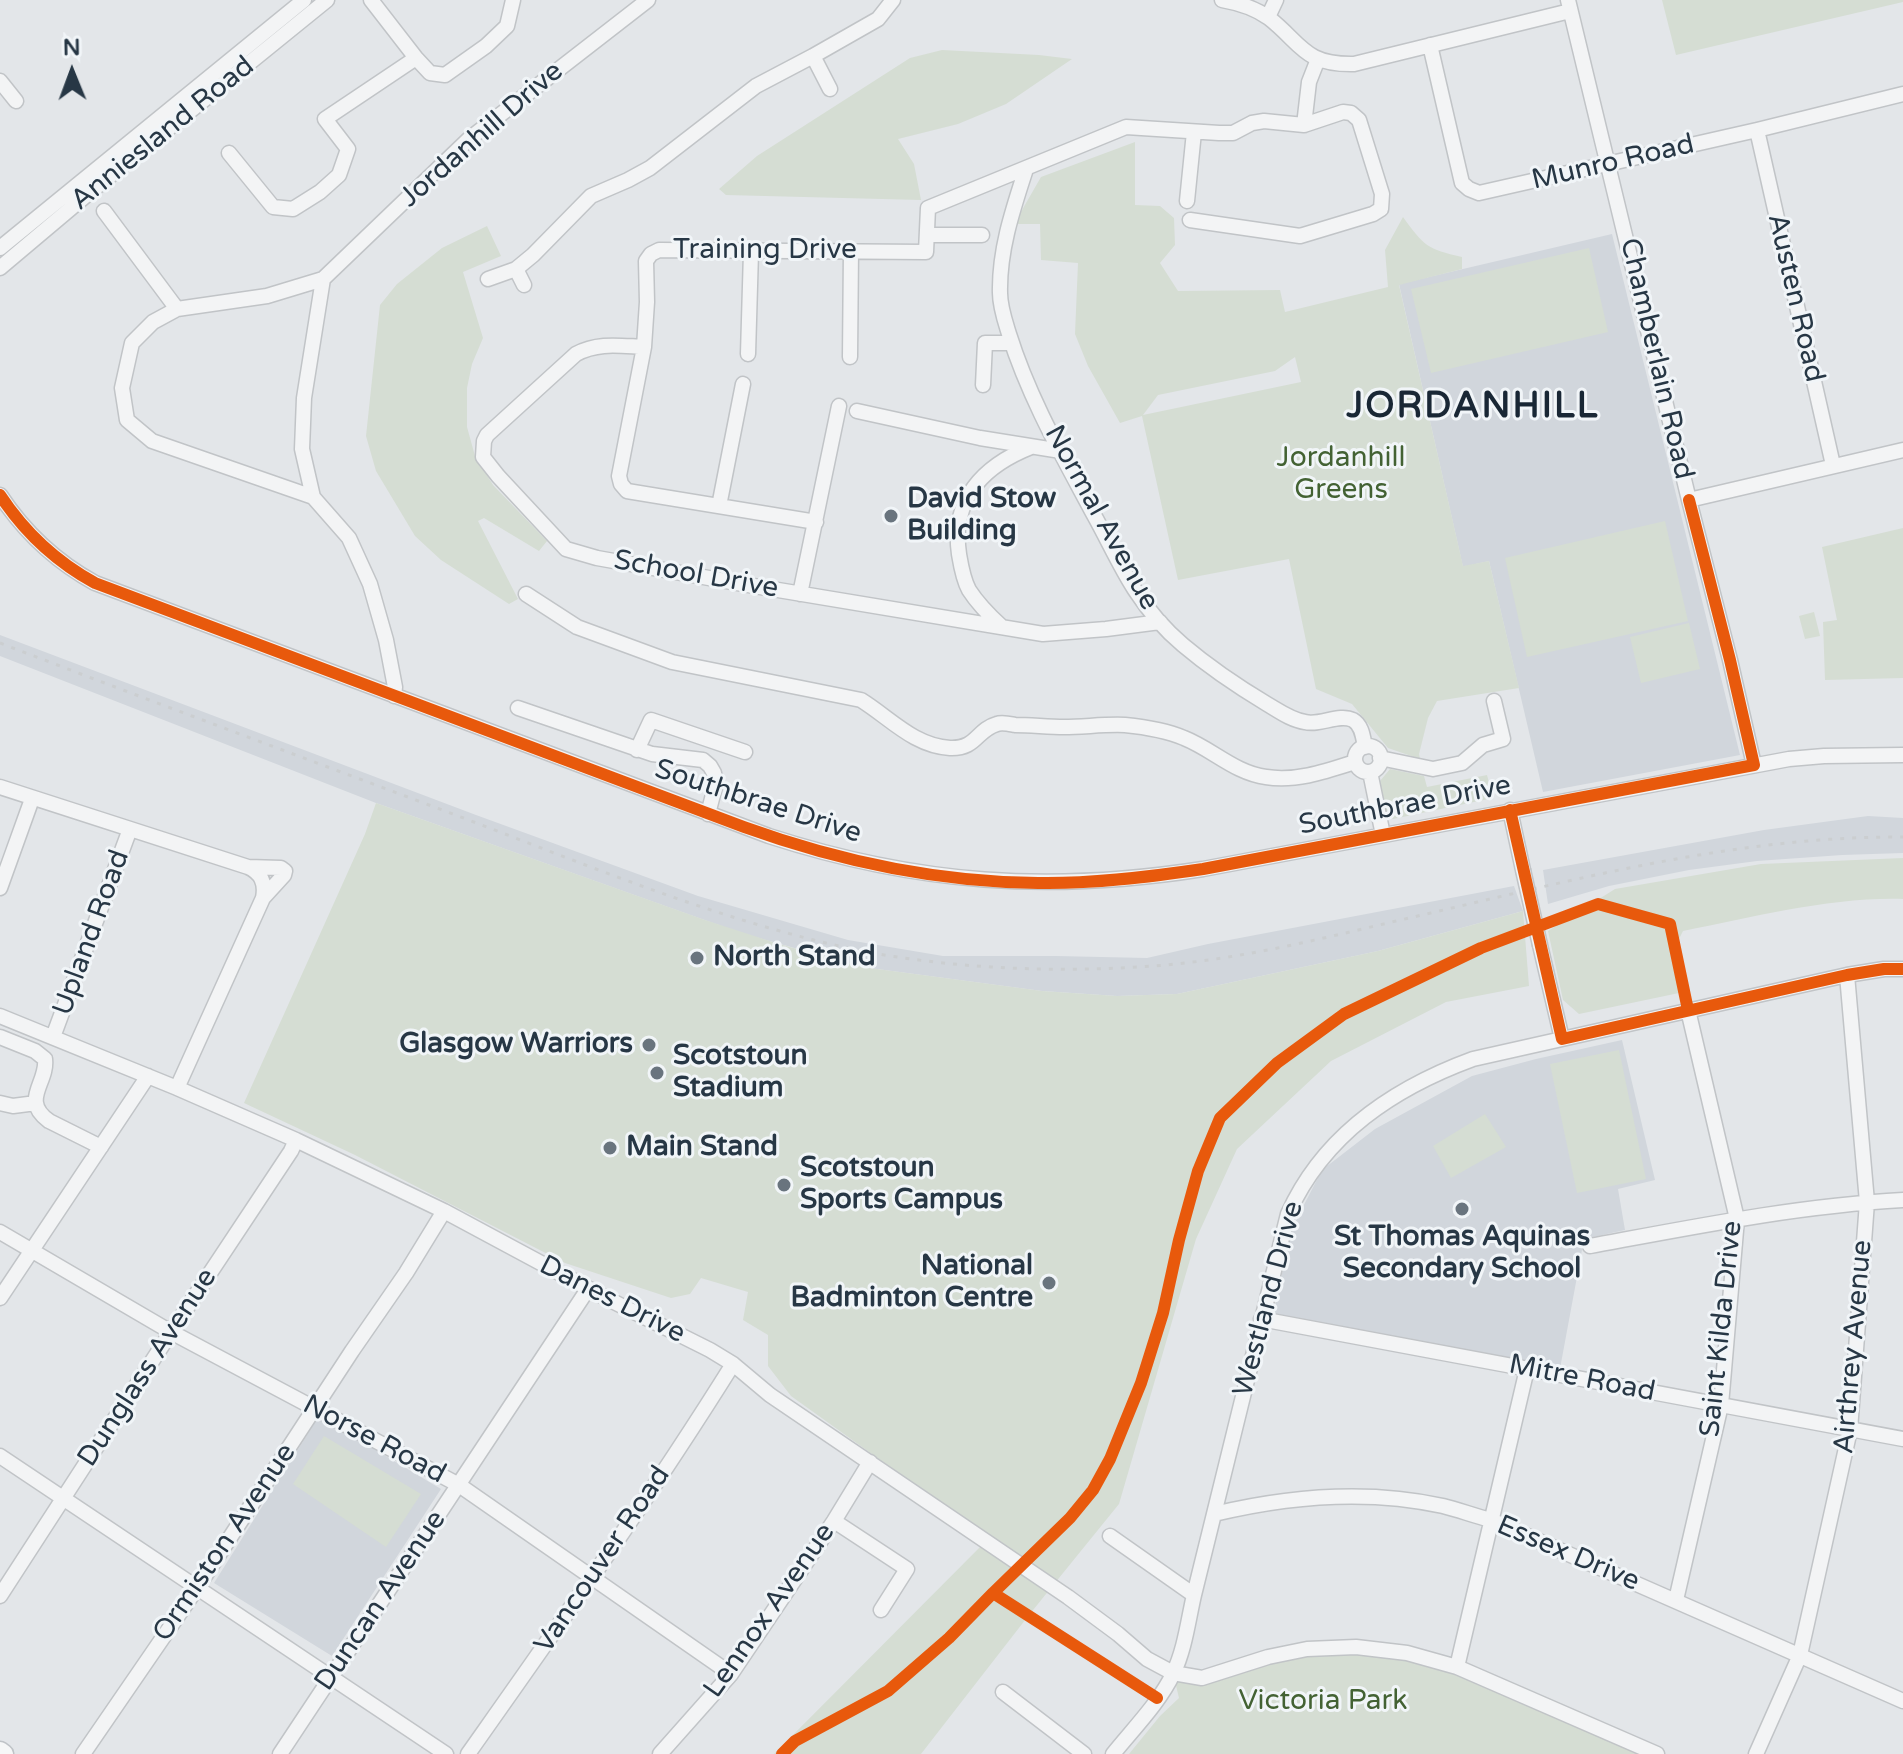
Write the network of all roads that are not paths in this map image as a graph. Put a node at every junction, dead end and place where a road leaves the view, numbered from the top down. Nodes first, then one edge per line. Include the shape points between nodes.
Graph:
1 (304, 0) edge
2 (327, 0) edge
3 (371, 0) edge
4 (513, 0) edge
5 (648, 0) edge
6 (893, 0) edge
7 (1222, 0) edge
8 (1276, 0) edge
9 (1569, 5) edge
10 (1268, 17) junction
11 (268, 38) junction
12 (1430, 45) junction
13 (813, 56) junction
14 (416, 58) junction
15 (1318, 59) junction
16 (0, 81) edge
17 (830, 89) dead end
18 (1903, 94) edge
19 (16, 101) dead end
20 (1304, 125) junction
21 (1757, 130) junction
22 (1194, 132) junction
23 (229, 153) dead end
24 (1608, 163) junction
25 (1026, 169) junction
26 (1187, 201) dead end
27 (104, 211) dead end
28 (1190, 220) dead end
29 (927, 235) junction
30 (982, 235) dead end
31 (0, 248) edge
32 (851, 250) junction
33 (751, 252) junction
34 (0, 268) edge
35 (516, 269) junction
36 (323, 279) junction
37 (488, 279) dead end
38 (524, 285) dead end
39 (177, 309) junction
40 (1012, 343) junction
41 (644, 347) junction
42 (748, 354) dead end
43 (850, 357) dead end
44 (743, 384) dead end
45 (983, 385) dead end
46 (839, 406) dead end
47 (857, 411) dead end
48 (1031, 447) junction
49 (1903, 450) edge
50 (1061, 451) junction
51 (1833, 465) junction
52 (0, 495) edge
53 (313, 497) junction
54 (1689, 500) junction
55 (719, 506) junction
56 (816, 522) junction
57 (526, 594) dead end
58 (800, 594) junction
59 (1160, 622) junction
60 (1002, 627) junction
61 (394, 696) junction
62 (1494, 701) dead end
63 (518, 708) dead end
64 (1365, 747) junction
65 (637, 750) junction
66 (745, 752) dead end
67 (1903, 755) edge
68 (1380, 758) junction
69 (1355, 762) junction
70 (1754, 765) junction
71 (1370, 772) junction
72 (0, 787) edge
73 (32, 799) junction
74 (1510, 810) junction
75 (708, 814) junction
76 (130, 829) junction
77 (1383, 835) junction
78 (248, 867) junction
79 (0, 888) edge
80 (263, 898) junction
81 (1903, 969) edge
82 (1847, 975) junction
83 (1688, 1010) junction
84 (0, 1016) edge
85 (0, 1037) edge
86 (53, 1037) junction
87 (1562, 1039) junction
88 (148, 1076) junction
89 (177, 1088) junction
90 (0, 1103) edge
91 (36, 1103) junction
92 (296, 1140) junction
93 (101, 1147) junction
94 (1903, 1200) edge
95 (1867, 1202) junction
96 (444, 1211) junction
97 (1737, 1219) junction
98 (0, 1232) edge
99 (1590, 1246) dead end
100 (32, 1250) junction
101 (588, 1289) junction
102 (0, 1298) edge
103 (1261, 1319) junction
104 (171, 1332) junction
105 (733, 1364) junction
106 (1527, 1369) junction
107 (1721, 1405) junction
108 (314, 1409) junction
109 (1850, 1430) junction
110 (1903, 1439) edge
111 (0, 1456) edge
112 (870, 1462) junction
113 (459, 1485) junction
114 (64, 1498) junction
115 (1214, 1514) junction
116 (1491, 1520) junction
117 (834, 1521) junction
118 (1110, 1536) dead end
119 (593, 1577) junction
120 (197, 1588) junction
121 (1194, 1595) junction
122 (0, 1596) edge
123 (1676, 1600) junction
124 (881, 1610) dead end
125 (1800, 1655) junction
126 (1457, 1667) junction
127 (1173, 1673) junction
128 (731, 1674) junction
129 (331, 1677) junction
130 (1003, 1692) dead end
131 (1903, 1701) edge
132 (83, 1754) edge
133 (280, 1754) edge
134 (446, 1754) edge
135 (468, 1754) edge
136 (660, 1754) edge
137 (1084, 1754) edge
138 (1113, 1754) edge
139 (1657, 1754) edge
140 (1756, 1754) edge

1 - 11 street, Anniesland Road
2 - 11 street, Anniesland Road
3 - 14 street
4 - 14 street via 507,26 445,75 430,73
5 - 36 street, Jordanhill Drive via 469,139
6 - 13 street via 878,19
7 - 10 street
8 - 10 street
9 - 12 street
9 - 24 street, Chamberlain Road
10 - 15 street
11 - 31 street, Anniesland Road
11 - 34 street, Anniesland Road
12 - 15 street via 1354,64
12 - 24 street, Munro Road via 1462,183 1469,189 1479,193
13 - 17 street
13 - 35 street via 756,86 650,168 591,196
14 - 23 street via 325,119 348,149 339,175 293,209 273,207
15 - 20 street via 1309,82
16 - 19 street
18 - 21 street, Munro Road
20 - 22 street via 1264,121 1233,133
20 - 28 street via 1343,112 1356,116 1382,194 1381,209 1300,236
21 - 24 street, Munro Road
21 - 51 street, Austen Road
22 - 25 street via 1126,127
22 - 26 street
24 - 54 street, Chamberlain Road
25 - 29 street via 928,208
25 - 40 street, Normal Avenue via 1004,244 1000,294
27 - 39 street
29 - 30 street
29 - 32 street, Training Drive via 926,252
32 - 33 street, Training Drive
32 - 43 street
33 - 41 street, Training Drive via 651,254 646,261
33 - 42 street
35 - 37 street
35 - 38 street
36 - 39 street via 267,296
36 - 53 street via 303,411 302,449
39 - 53 street via 153,322 132,343 122,388 127,420 152,441
40 - 45 street via 985,343
40 - 50 street, Normal Avenue
41 - 55 street, Training Drive via 621,484 627,491
41 - 58 street, School Drive via 588,347 576,354 487,435 483,457 566,549
44 - 55 street
46 - 56 street
47 - 48 street
48 - 50 street
48 - 60 street via 989,470 959,517 958,546 968,588
49 - 51 street
50 - 59 street, Normal Avenue via 1133,588
51 - 54 street
52 - 61 street, Southbrae Drive via 37,542 95,583
53 - 61 street via 349,538 370,584
54 - 70 street, Chamberlain Road
55 - 56 street, Training Drive
56 - 58 street
57 - 69 street via 577,627 672,662 861,700 930,745 968,746 998,724 1122,725 1185,739 1265,777 1294,778
58 - 60 street, School Drive
59 - 60 street, School Drive via 1043,634
59 - 64 street, Normal Avenue via 1231,683 1292,718 1307,723 1352,720 1361,728
61 - 75 street, Southbrae Drive
62 - 68 street via 1503,739 1483,745 1462,763 1433,769
63 - 65 street, Southbrae Drive
64 - 68 street
64 - 69 street
65 - 66 street, Southbrae Drive via 651,720
65 - 75 street, Southbrae Drive via 703,760 710,766 716,783
67 - 70 street, Southbrae Drive via 1824,756
68 - 71 street
69 - 71 street
70 - 74 street, Southbrae Drive
71 - 77 street
72 - 73 street
73 - 76 street
73 - 79 street
74 - 77 street, Southbrae Drive
74 - 87 street, bridge
75 - 77 street, Southbrae Drive via 855,861 937,876 1038,883 1171,874
76 - 78 street
76 - 86 street, Upland Road
78 - 80 street via 262,879
78 - 80 street via 285,871
80 - 89 street
81 - 82 street, Westland Drive
82 - 83 street, Westland Drive
82 - 95 street, Airthrey Avenue
83 - 87 street, Westland Drive
83 - 97 street, Saint Kilda Drive
84 - 86 street, Danes Drive
85 - 91 street via 44,1056
86 - 88 street, Danes Drive
87 - 103 street, Westland Drive via 1439,1072 1398,1093 1328,1150 1288,1214
88 - 89 street, Danes Drive
88 - 93 street
89 - 92 street, Danes Drive
90 - 91 street
91 - 93 street via 45,1119
92 - 96 street, Danes Drive
92 - 104 street, Dunglass Avenue
93 - 100 street
94 - 95 street
95 - 97 street
95 - 109 street, Airthrey Avenue
96 - 101 street, Danes Drive
96 - 108 street, Ormiston Avenue
97 - 99 street
97 - 107 street, Saint Kilda Drive
98 - 100 street, Norse Road
100 - 102 street
100 - 104 street, Norse Road
101 - 105 street, Danes Drive
101 - 113 street, Duncan Avenue
103 - 106 street, Mitre Road
103 - 115 street, Westland Drive
104 - 108 street, Norse Road
104 - 114 street, Dunglass Avenue
105 - 112 street, Danes Drive
105 - 119 street, Vancouver Road
106 - 107 street, Mitre Road
106 - 116 street
107 - 109 street, Mitre Road
107 - 123 street, Saint Kilda Drive
108 - 113 street, Norse Road
108 - 120 street, Ormiston Avenue
109 - 110 street, Mitre Road
109 - 125 street, Airthrey Avenue
111 - 114 street
112 - 117 street, Lennox Avenue
112 - 127 street, Danes Drive
113 - 119 street, Norse Road
113 - 129 street, Duncan Avenue
114 - 120 street
114 - 122 street, Dunglass Avenue
115 - 116 street, Essex Drive via 1284,1499 1344,1496 1442,1506
115 - 121 street, Westland Drive
116 - 123 street, Essex Drive
116 - 126 street
117 - 124 street via 907,1569
117 - 128 street, Lennox Avenue
118 - 121 street
119 - 128 street, Norse Road
119 - 135 street, Vancouver Road
120 - 129 street
120 - 132 street, Ormiston Avenue
121 - 127 street, Westland Drive
123 - 125 street, Essex Drive
125 - 131 street, Essex Drive
125 - 140 street, Airthrey Avenue
126 - 127 street via 1407,1653 1356,1647 1307,1649 1202,1678
126 - 139 street
127 - 138 street, Westland Drive
128 - 136 street, Lennox Avenue
129 - 133 street, Duncan Avenue
129 - 134 street
130 - 137 street

